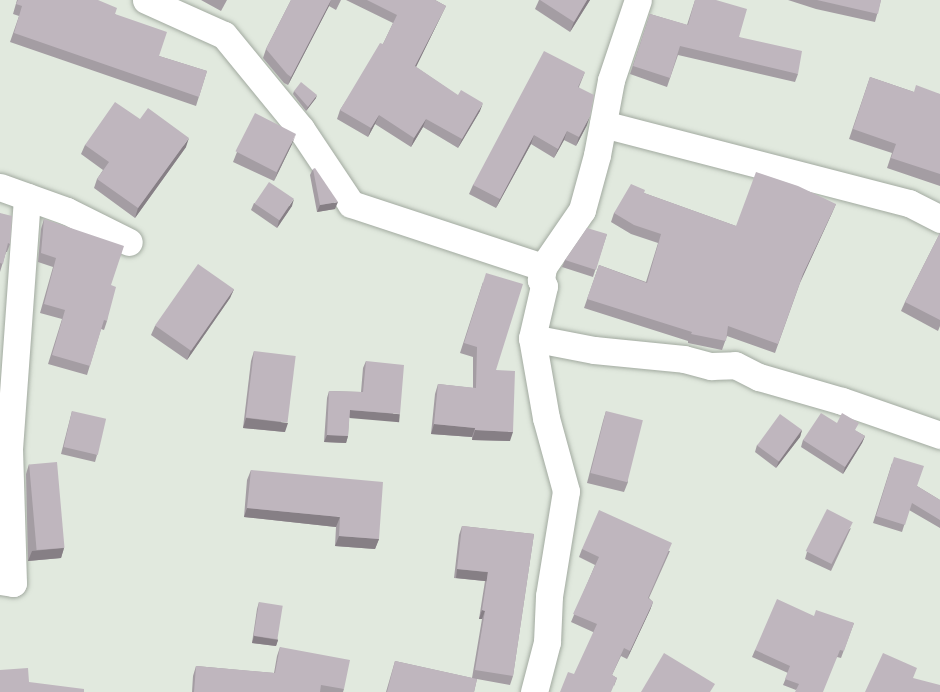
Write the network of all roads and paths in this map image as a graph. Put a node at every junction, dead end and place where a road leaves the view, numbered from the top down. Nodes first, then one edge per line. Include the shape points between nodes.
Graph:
1 (146, 0) edge
2 (638, 0) edge
3 (603, 124) junction
4 (0, 188) edge
5 (27, 197) junction
6 (940, 219) edge
7 (129, 242) dead end
8 (543, 267) junction
9 (532, 339) junction
10 (940, 435) edge
11 (0, 581) edge
12 (534, 692) edge

1 - 8 street via 224,35 301,129 351,204
2 - 3 street via 611,80
3 - 6 street via 909,203
3 - 8 street via 582,210
4 - 5 street
5 - 7 street via 67,211
5 - 11 street via 9,449 13,584
8 - 9 street via 544,286
9 - 10 street via 711,366 735,365 759,377
9 - 12 street via 546,418 566,491 549,596 547,642

